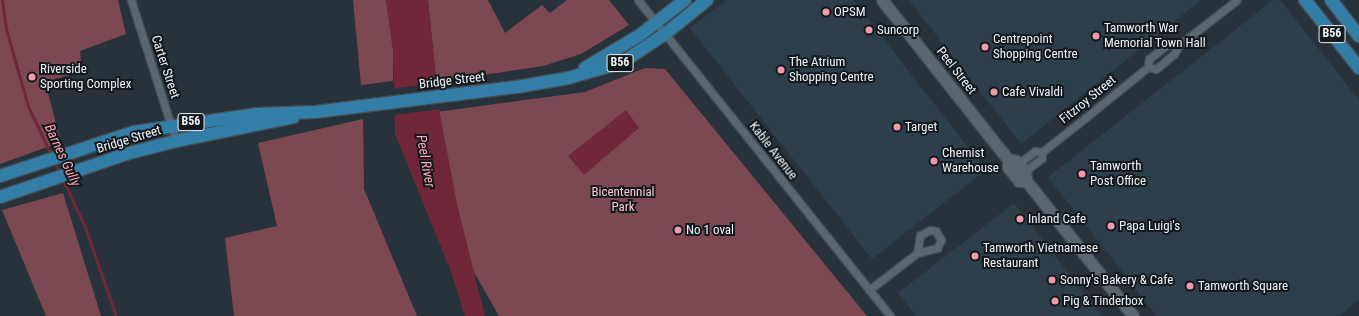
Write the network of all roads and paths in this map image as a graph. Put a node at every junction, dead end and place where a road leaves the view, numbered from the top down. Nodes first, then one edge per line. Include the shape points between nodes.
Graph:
1 (131, 0) edge
2 (638, 0) edge
3 (685, 0) edge
4 (707, 0) edge
5 (882, 0) edge
6 (1237, 0) edge
7 (1305, 0) edge
8 (1331, 0) edge
9 (656, 23) junction
10 (665, 34) junction
11 (1359, 36) edge
12 (1179, 45) junction
13 (1148, 67) junction
14 (1359, 68) edge
15 (568, 78) junction
16 (315, 112) junction
17 (172, 125) junction
18 (176, 141) junction
19 (1042, 152) junction
20 (1008, 159) junction
21 (1023, 172) junction
22 (0, 176) edge
23 (0, 197) edge
24 (917, 253) dead end
25 (869, 290) junction
26 (890, 316) edge
27 (1133, 316) edge

1 - 17 street, Carter Street
2 - 9 street, Kable Avenue
3 - 9 main road, B56
4 - 10 main road, B56
5 - 20 main road, Peel Street
6 - 12 street, Fitzroy Street
7 - 14 main road, B56
8 - 11 main road, B56
9 - 10 street, Kable Avenue
9 - 15 main road, Bridge Street / B56
10 - 15 main road, Bridge Street / B56 via 621,63
10 - 25 street, Kable Avenue
12 - 13 street, Fitzroy Street via 1174,54 1156,69
12 - 13 street, Fitzroy Street via 1167,45 1150,59
13 - 19 street, Fitzroy Street
15 - 16 main road, Bridge Street / B56 via 517,87
16 - 17 main road, Bridge Street / B56 via 258,114
16 - 18 main road, Bridge Street / B56 via 260,126
17 - 18 street, Carter Street
17 - 22 main road, Bridge Street / B56 via 134,132
18 - 23 main road, Bridge Street / B56
19 - 21 street, Fitzroy Street via 1042,158
19 - 21 street, Fitzroy Street via 1035,151
20 - 21 main road, Peel Street
20 - 21 main road, Peel Street via 1008,167 1019,181
21 - 27 main road, Peel Street
24 - 25 street
25 - 26 street, Kable Avenue

